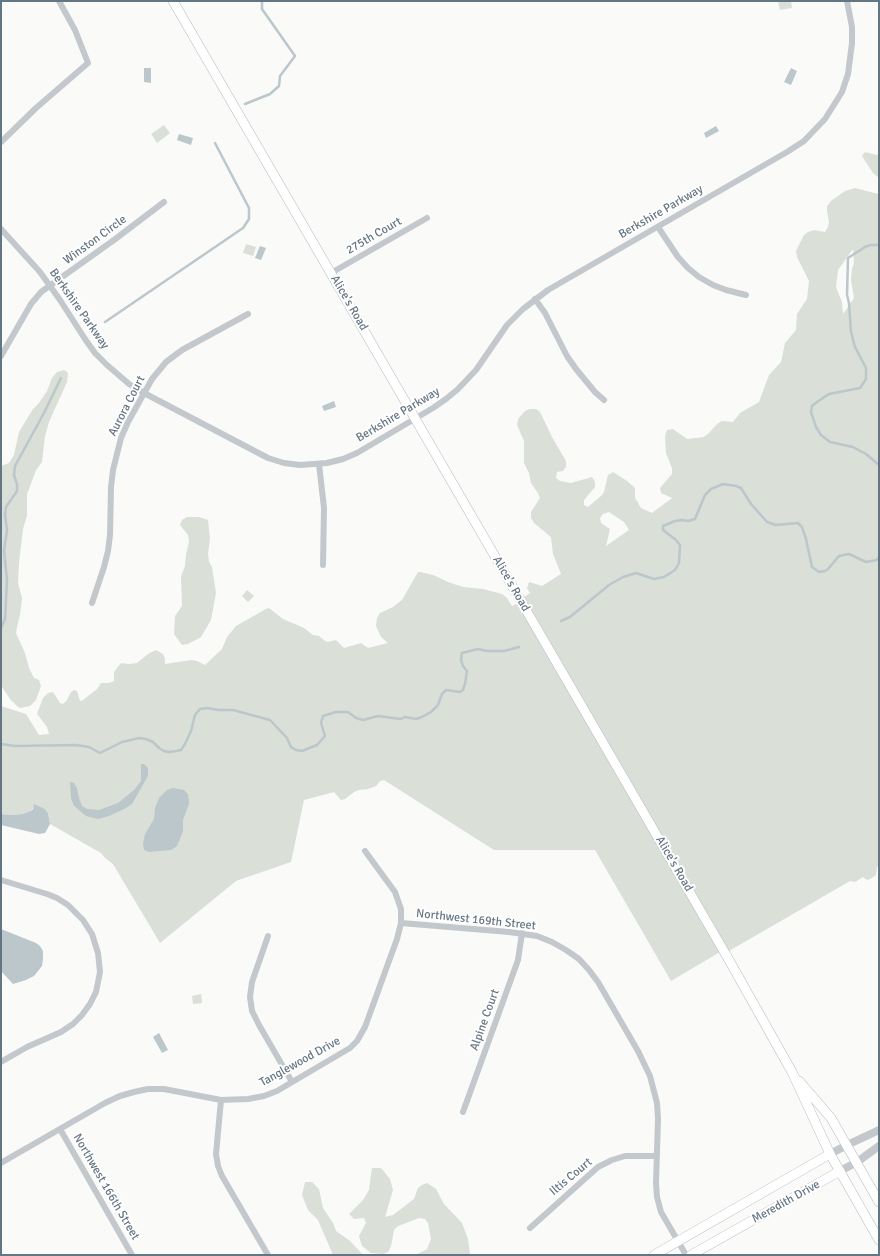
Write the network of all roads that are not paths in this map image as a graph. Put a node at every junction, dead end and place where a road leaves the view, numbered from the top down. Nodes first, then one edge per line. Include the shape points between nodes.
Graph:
1 (59, 1) edge
2 (173, 1) edge
3 (847, 1) edge
4 (1, 142) edge
5 (164, 202) dead end
6 (427, 218) dead end
7 (658, 227) junction
8 (1, 229) edge
9 (331, 273) junction
10 (50, 285) junction
11 (746, 295) dead end
12 (535, 299) junction
13 (248, 314) dead end
14 (1, 356) edge
15 (144, 393) junction
16 (604, 400) dead end
17 (416, 418) junction
18 (319, 464) junction
19 (323, 565) dead end
20 (92, 603) dead end
21 (365, 851) dead end
22 (1, 880) edge
23 (401, 923) junction
24 (522, 933) junction
25 (268, 936) dead end
26 (1, 1062) edge
27 (792, 1072) junction
28 (292, 1082) junction
29 (221, 1100) junction
30 (463, 1112) dead end
31 (60, 1130) junction
32 (879, 1130) edge
33 (847, 1144) junction
34 (879, 1146) edge
35 (830, 1154) junction
36 (657, 1156) junction
37 (857, 1162) junction
38 (1, 1163) edge
39 (840, 1171) junction
40 (879, 1202) edge
41 (530, 1228) dead end
42 (879, 1240) edge
43 (678, 1241) junction
44 (132, 1255) edge
45 (268, 1255) edge
46 (654, 1255) edge
47 (686, 1255) edge
48 (691, 1255) edge

1 - 4 street via 75,30 88,63
2 - 9 main road, Alice's Road
3 - 7 street, Berkshire Parkway via 852,27 851,59 842,92 825,119 804,141 787,152
5 - 10 street, Winston Circle
6 - 9 street, 275th Court
7 - 11 street via 678,257 694,272 726,290
7 - 12 street, Berkshire Parkway
8 - 10 street, Berkshire Parkway
9 - 17 main road, Alice's Road
10 - 14 street, Winston Circle via 36,297
10 - 15 street, Berkshire Parkway via 96,353 120,377
12 - 16 street via 567,356
12 - 17 street, Berkshire Parkway via 507,326 476,370 458,389
13 - 15 street, Aurora Court via 174,355 158,370
15 - 18 street, Berkshire Parkway via 268,458 300,465
15 - 20 street, Aurora Court via 128,422 116,454 111,487 108,551
17 - 18 street, Berkshire Parkway via 357,453
17 - 27 main road, Alice's Road
18 - 19 street via 324,508
21 - 23 street via 395,892 401,909
22 - 26 street via 47,894 68,905 83,920 96,943 100,972 96,992 74,1024
23 - 24 street, Northwest 169th Street
23 - 28 street, Tanglewood Drive via 362,1034 343,1053
24 - 30 street, Alpine Court via 518,960
24 - 36 street, Northwest 169th Street via 547,940 566,950 584,965 598,982 650,1076 657,1103
25 - 28 street via 252,982 252,1011
27 - 33 main road via 831,1118
27 - 35 main road, Alice's Road
28 - 29 street, Tanglewood Drive via 264,1096
29 - 31 street, Tanglewood Drive via 164,1089 148,1089 105,1103
29 - 45 street via 216,1138 218,1166
31 - 38 street, Tanglewood Drive
31 - 44 street, Northwest 166th Street
32 - 33 street
33 - 35 street
33 - 37 main road
34 - 37 street, Meredith Drive
35 - 39 main road, Alice's Road
35 - 43 main road, Meredith Drive
36 - 41 street, Iltis Court via 625,1156 598,1167
36 - 43 street, Northwest 169th Street via 657,1197 661,1212
37 - 39 street, Meredith Drive
37 - 40 main road
39 - 42 main road, Alice's Road
39 - 48 main road, Meredith Drive
43 - 46 main road, Meredith Drive
43 - 47 street, Northwest 169th Street

